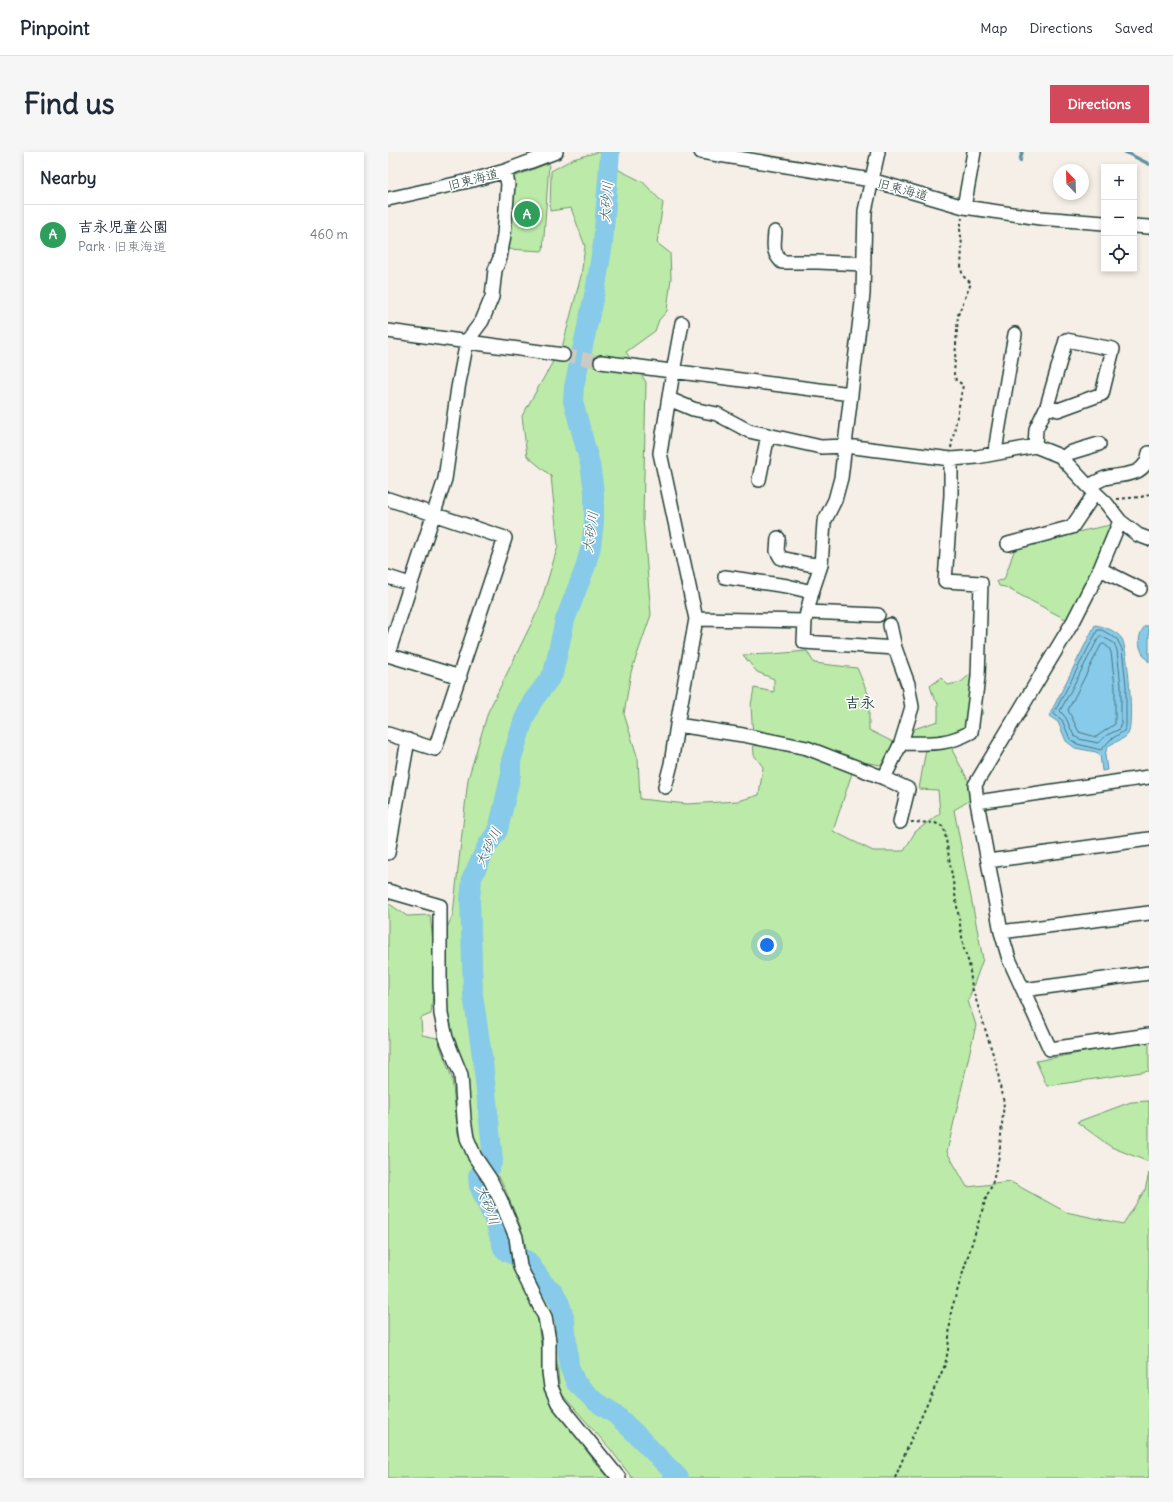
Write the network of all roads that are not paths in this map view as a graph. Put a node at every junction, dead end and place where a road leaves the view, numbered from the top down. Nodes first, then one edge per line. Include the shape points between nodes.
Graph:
1 (556, 152) edge
2 (701, 152) edge
3 (878, 152) edge
4 (974, 152) edge
5 (524, 158) edge
6 (505, 171) junction
7 (871, 180) junction
8 (388, 199) edge
9 (964, 207) junction
10 (1101, 223) edge
11 (1137, 226) edge
12 (1149, 227) edge
13 (775, 232) dead end
14 (864, 264) junction
15 (682, 323) dead end
16 (388, 331) edge
17 (1016, 334) dead end
18 (467, 341) junction
19 (563, 355) tunnel mouth
20 (601, 362) tunnel mouth
21 (672, 372) junction
22 (852, 394) junction
23 (669, 399) junction
24 (1047, 406) junction
25 (768, 435) junction
26 (1099, 444) dead end
27 (846, 446) junction
28 (1035, 446) junction
29 (995, 453) junction
30 (1149, 453) edge
31 (951, 459) junction
32 (1063, 459) junction
33 (759, 480) dead end
34 (1092, 490) junction
35 (388, 499) edge
36 (434, 514) junction
37 (1120, 521) junction
38 (778, 538) dead end
39 (1149, 539) edge
40 (1008, 544) dead end
41 (821, 565) junction
42 (1100, 569) junction
43 (388, 577) edge
44 (725, 578) dead end
45 (410, 584) junction
46 (1140, 589) dead end
47 (812, 592) junction
48 (878, 615) dead end
49 (806, 616) junction
50 (696, 619) junction
51 (890, 625) dead end
52 (895, 648) junction
53 (388, 654) edge
54 (460, 677) junction
55 (677, 725) junction
56 (388, 734) edge
57 (408, 740) junction
58 (900, 743) junction
59 (1149, 777) edge
60 (884, 778) junction
61 (665, 787) dead end
62 (977, 802) junction
63 (392, 814) edge
64 (900, 822) road end
65 (1149, 839) edge
66 (388, 853) edge
67 (988, 861) junction
68 (388, 891) edge
69 (1149, 913) edge
70 (1001, 932) junction
71 (1149, 974) edge
72 (1024, 990) junction
73 (1149, 1035) edge
74 (619, 1478) edge

1 - 5 street, 旧東海道
2 - 7 street, 旧東海道
3 - 7 street
4 - 9 street
5 - 6 street, 旧東海道
6 - 8 street, 旧東海道
6 - 18 street via 508,184 504,235 495,270 492,297 482,321
7 - 9 street, 旧東海道
7 - 14 street via 866,211
9 - 10 street, 旧東海道 via 1040,218
11 - 12 street
13 - 14 street via 774,249 782,262
14 - 22 street
15 - 21 street
16 - 18 street
17 - 29 street
18 - 19 street
18 - 36 street via 445,479
20 - 21 street
21 - 22 street
21 - 23 street
22 - 27 street
23 - 25 street via 693,409 717,414 749,431
23 - 50 street via 660,453
24 - 24 street via 1066,340 1113,349 1102,394 1058,410
24 - 28 street via 1036,429
25 - 27 street via 822,447
25 - 33 street
26 - 32 street via 1069,453
27 - 31 street
27 - 41 street via 835,500 824,522
28 - 29 street
28 - 32 street
29 - 31 street
30 - 34 street via 1144,466 1137,472 1105,478
31 - 58 street via 945,581 981,584 978,677 971,732 958,739 940,743
32 - 34 street
34 - 37 street
34 - 40 street via 1072,527
35 - 36 street
36 - 45 street
36 - 54 street via 505,538
37 - 39 street via 1138,535
37 - 42 street
38 - 41 street via 777,551 781,558
41 - 47 street
42 - 46 street
42 - 62 street via 1074,620 975,785
43 - 45 street
44 - 47 street via 788,586
45 - 53 street
47 - 49 street
48 - 49 street
49 - 50 street
49 - 52 street via 804,642
50 - 55 street
51 - 52 street
52 - 58 street via 908,684 912,707
53 - 54 street
54 - 57 street via 435,748
55 - 60 street via 808,748
55 - 61 street
56 - 57 street
57 - 63 street
58 - 60 street
59 - 62 street
60 - 64 street via 908,789
62 - 67 street
63 - 66 street
65 - 67 street
67 - 70 street
68 - 74 street via 440,906 441,1014 446,1038 461,1075 468,1138 475,1157 501,1201 516,1237 520,1267 545,1317 551,1387 558,1403
69 - 70 street
70 - 72 street via 1009,959
71 - 72 street
72 - 73 street via 1050,1049

